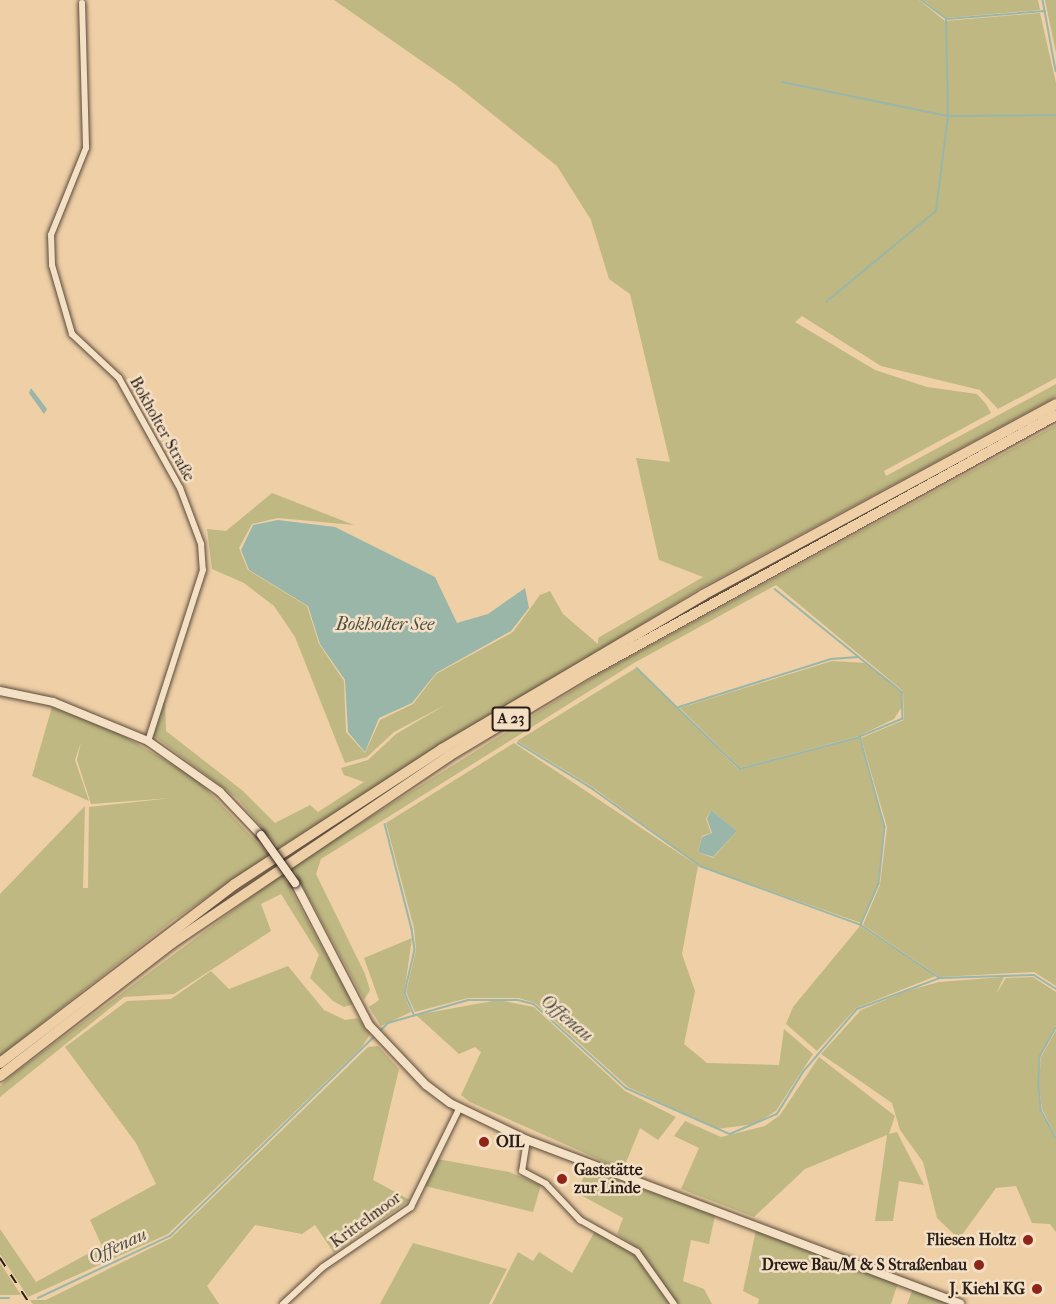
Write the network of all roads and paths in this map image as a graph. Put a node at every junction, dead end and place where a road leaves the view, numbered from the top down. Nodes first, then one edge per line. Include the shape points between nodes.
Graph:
1 (82, 3) dead end
2 (1056, 404) edge
3 (1056, 415) edge
4 (4, 692) edge
5 (148, 741) junction
6 (0, 1063) edge
7 (0, 1076) edge
8 (459, 1108) junction
9 (527, 1140) junction
10 (283, 1304) edge
11 (674, 1304) edge
12 (960, 1304) edge

1 - 5 street, Bokholter Straße via 86,148 51,235 52,265 72,334 119,378 180,488 201,544 203,570
2 - 6 highway, A 23 via 703,595 442,748 235,884
3 - 7 highway, A 23 via 609,661 449,756 172,943
4 - 5 main road via 69,707
5 - 8 main road, bridge via 220,792 261,835 295,882 369,1024 426,1085
8 - 9 main road
8 - 10 street, Krittelmoor via 411,1207 323,1267
9 - 11 street via 522,1171 546,1184 580,1220 637,1251
9 - 12 main road

